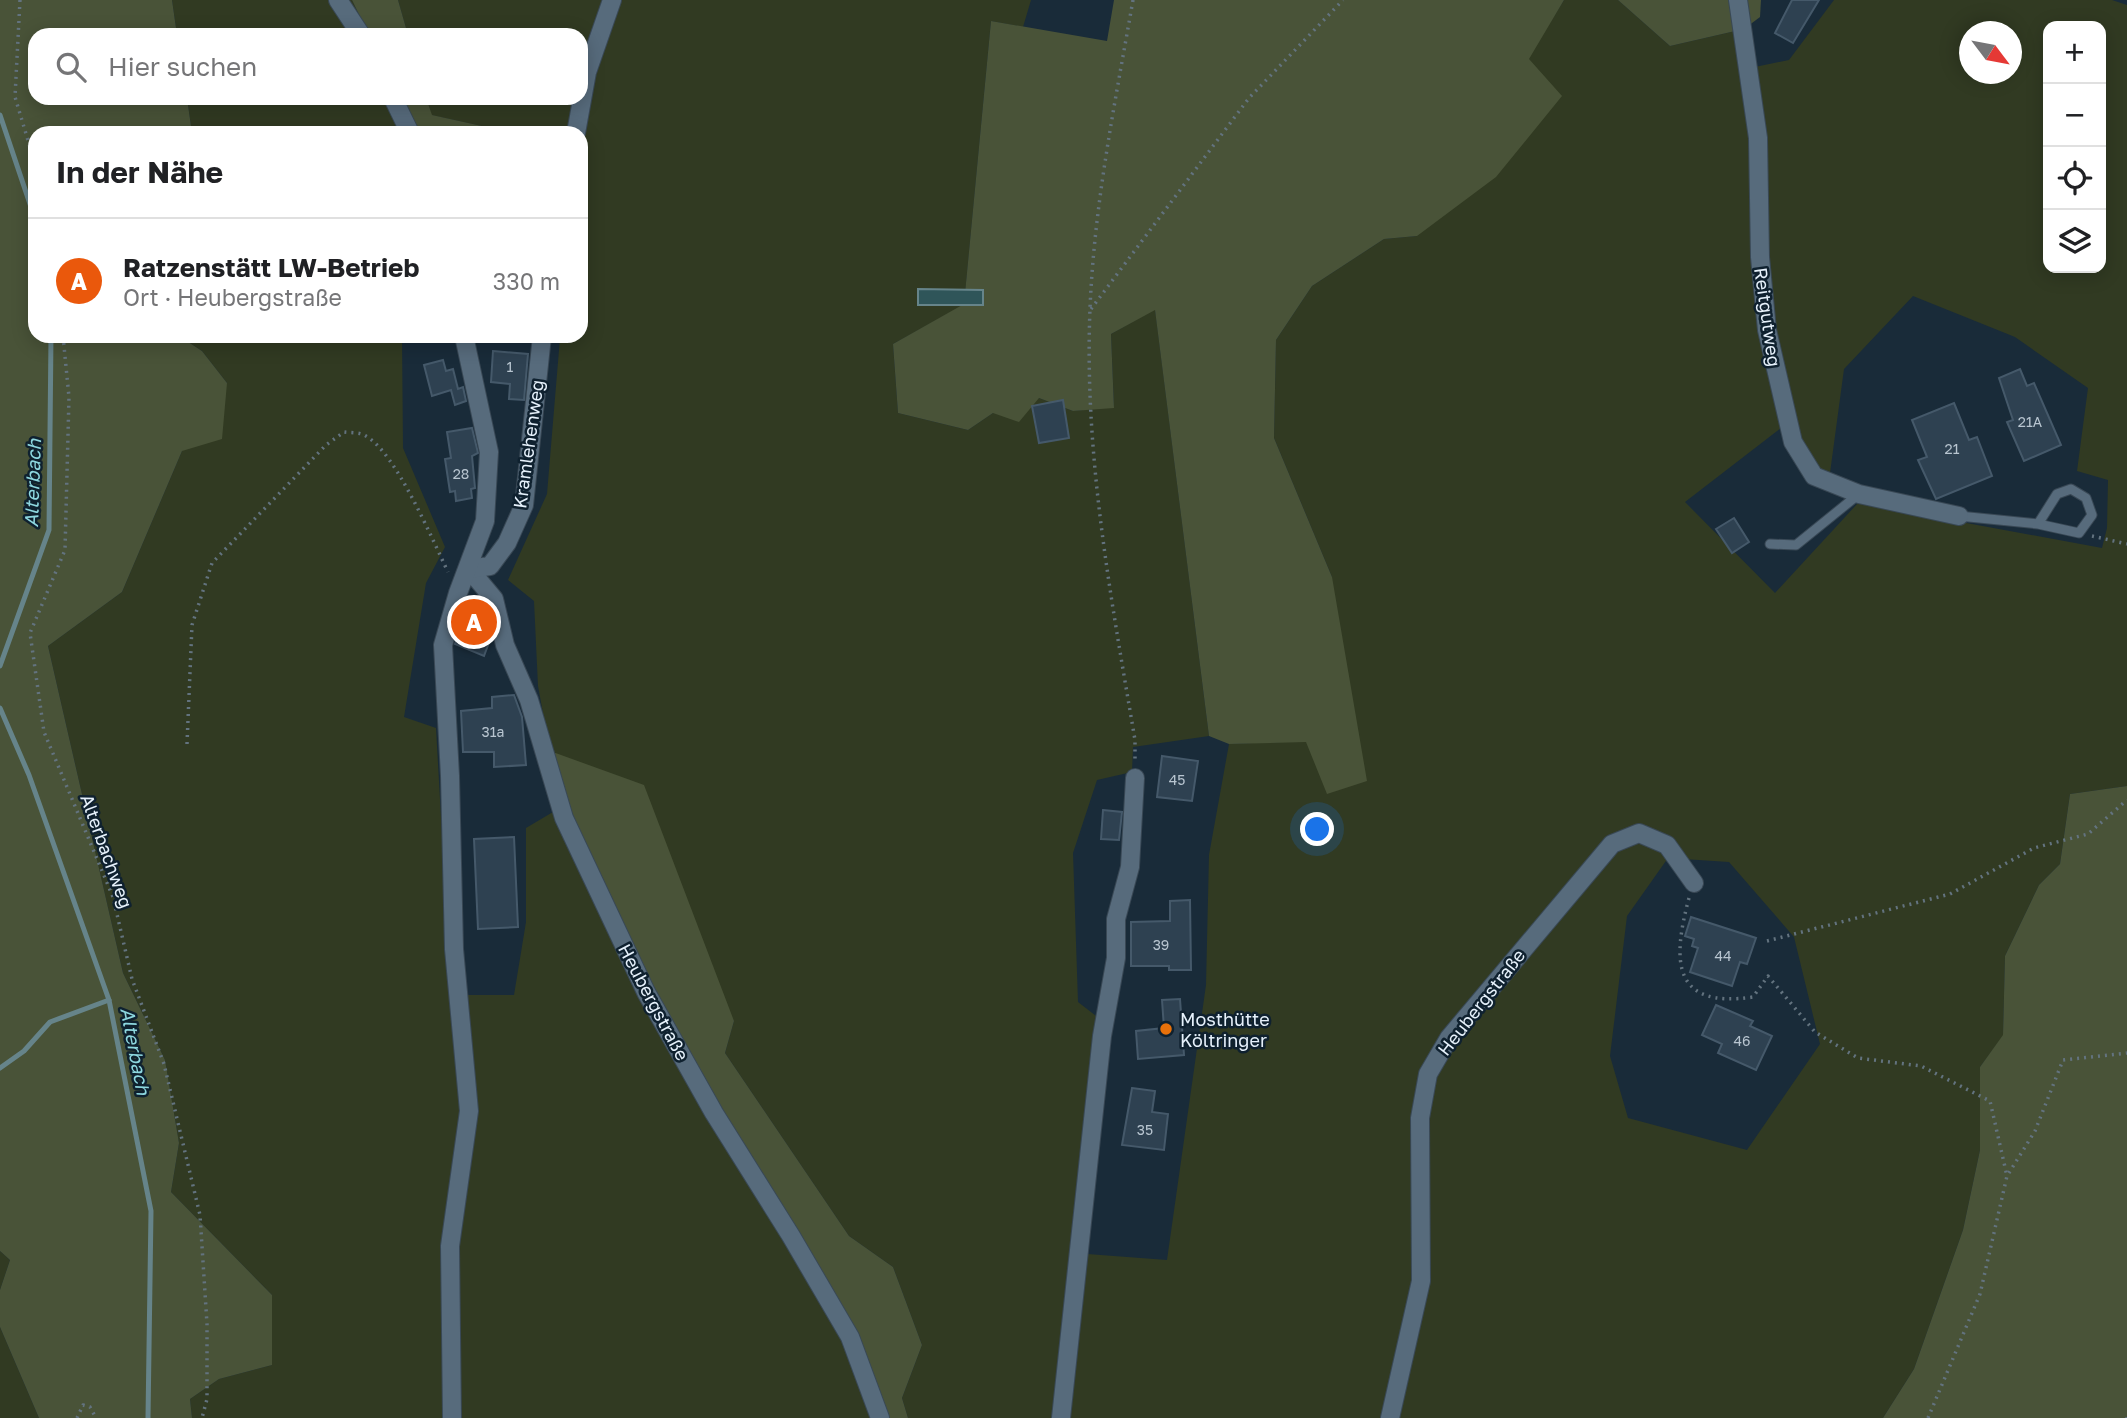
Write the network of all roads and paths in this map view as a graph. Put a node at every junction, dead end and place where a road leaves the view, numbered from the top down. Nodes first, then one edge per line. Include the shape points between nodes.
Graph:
1 (20, 0) edge
2 (338, 0) edge
3 (612, 0) edge
4 (1133, 0) edge
5 (1343, 0) edge
6 (1738, 0) edge
7 (356, 28) edge
8 (588, 69) edge
9 (396, 105) edge
10 (581, 105) edge
11 (407, 126) edge
12 (577, 126) edge
13 (28, 141) edge
14 (1090, 310) junction
15 (64, 343) edge
16 (466, 343) edge
17 (541, 343) edge
18 (1859, 494) junction
19 (1959, 516) joint
20 (2038, 524) junction
21 (2079, 533) junction
22 (1770, 544) dead end
23 (2127, 544) edge
24 (469, 569) junction
25 (458, 593) junction
26 (187, 744) dead end
27 (1135, 778) joint
28 (2127, 800) edge
29 (1693, 883) joint
30 (1767, 941) dead end
31 (2127, 1053) edge
32 (2007, 1175) junction
33 (77, 1418) edge
34 (96, 1418) edge
35 (201, 1418) edge
36 (452, 1418) edge
37 (880, 1418) edge
38 (1061, 1418) edge
39 (1390, 1418) edge
40 (1928, 1418) edge

1 - 13 path via 15,97
2 - 7 street
3 - 8 street
4 - 14 path via 1098,201
5 - 14 path via 1249,98
6 - 18 street, Reitgutweg via 1758,138 1760,257 1767,330 1783,408 1793,442 1814,476
9 - 11 street
10 - 12 street
14 - 27 path via 1092,435 1101,538 1135,740
15 - 35 path, Alterbachweg via 69,397 65,550 30,633 44,732 113,897 131,979 164,1064 200,1215 207,1336 207,1399
16 - 24 street via 489,452 485,521
17 - 24 street, Kramlehenweg via 524,505 507,543 490,566
18 - 19 street, Reitgutweg
18 - 22 lane via 1796,545
19 - 20 lane
20 - 21 lane
20 - 21 lane via 2057,494 2071,489 2086,498 2092,515
21 - 23 path
24 - 25 street
24 - 37 street, Heubergstraße via 494,599 505,645 529,700 564,818 646,992 849,1338
25 - 26 path via 413,499 379,446 364,434 344,432 212,563 192,625
25 - 36 street via 443,645 454,949 469,1111 450,1246
27 - 38 street via 1130,867 1116,919 1116,958 1102,1036
28 - 30 path via 2088,834 2034,848 1950,894
29 - 32 path via 1679,940 1682,975 1698,994 1729,1000 1753,997 1768,975 1815,1031 1858,1058 1921,1066 1990,1101
29 - 39 street, Heubergstraße via 1667,845 1639,833 1612,844 1449,1038 1427,1074 1420,1118 1421,1281
31 - 32 path via 2063,1060 2035,1131
32 - 40 path via 1980,1294
33 - 34 path via 83,1405 90,1407

